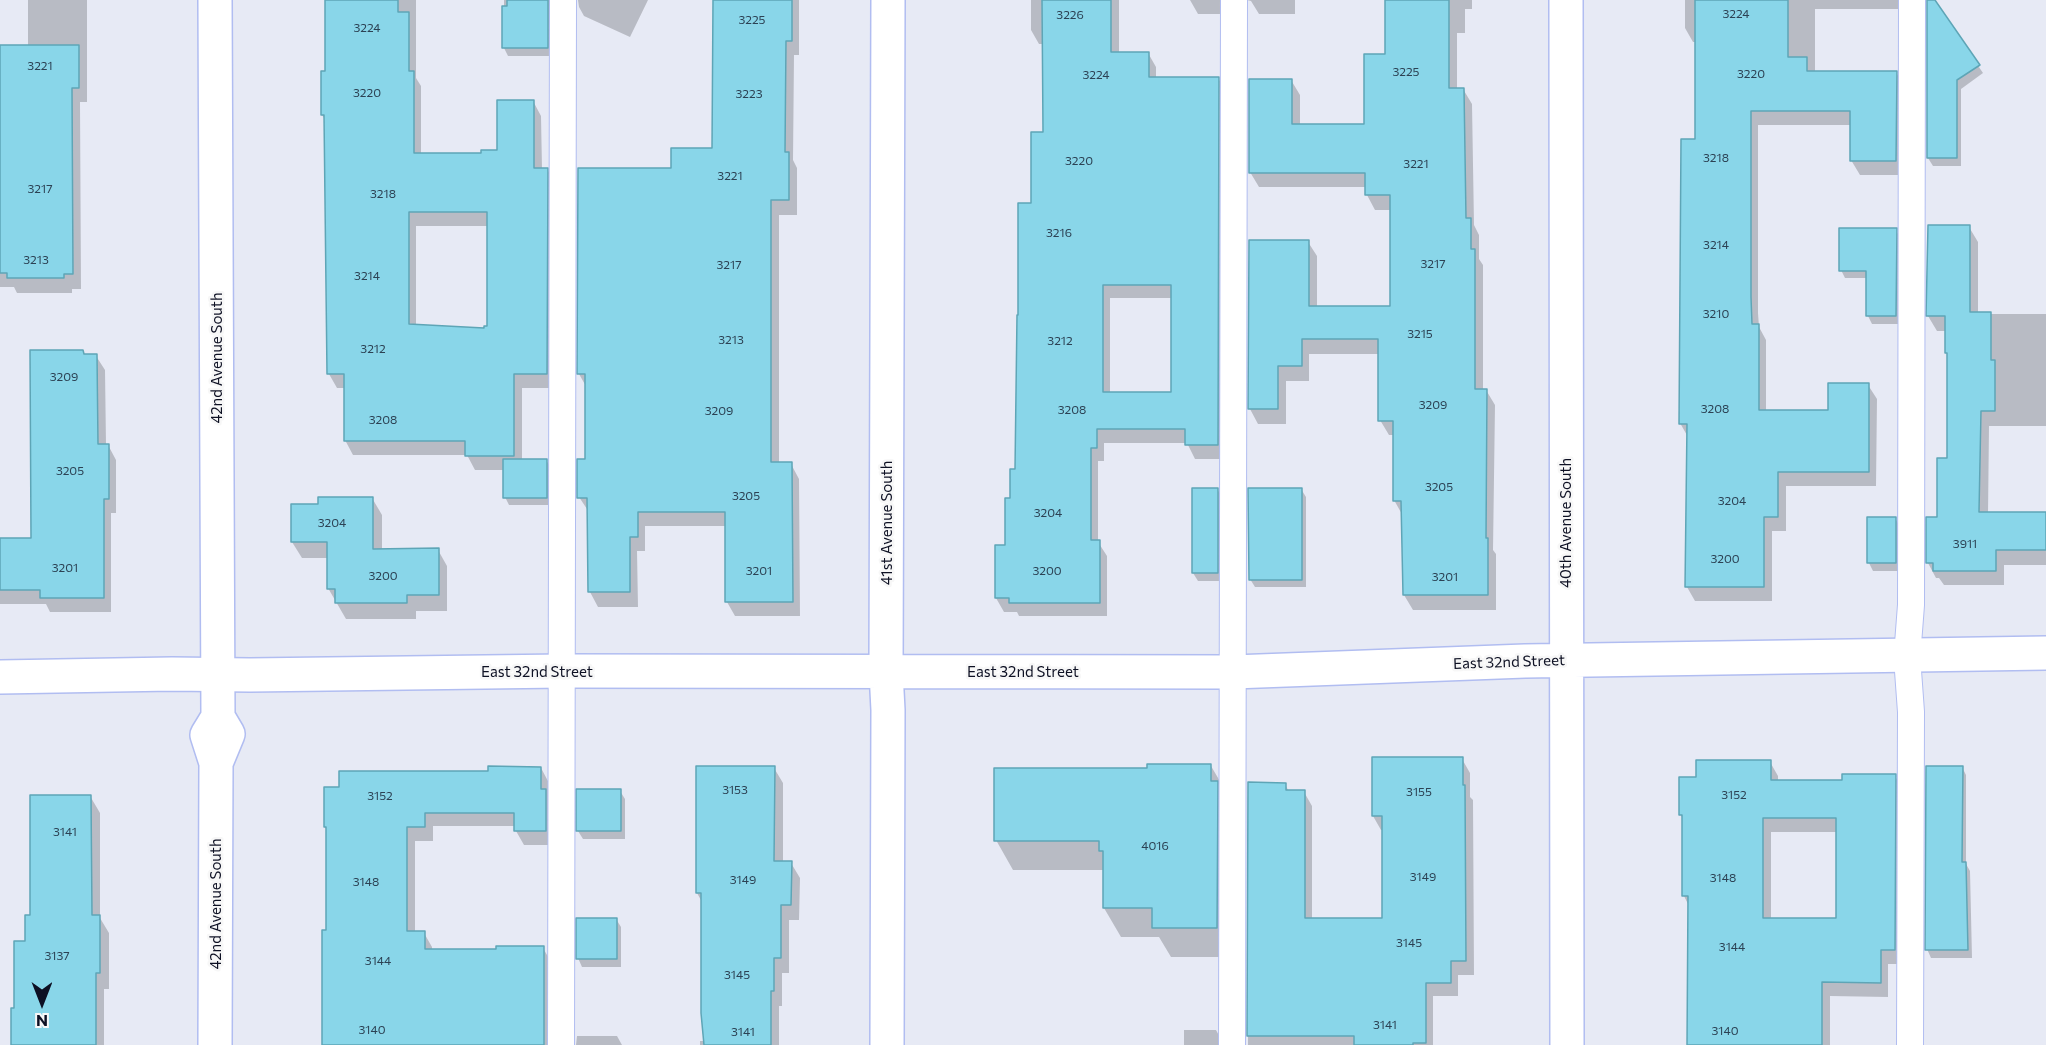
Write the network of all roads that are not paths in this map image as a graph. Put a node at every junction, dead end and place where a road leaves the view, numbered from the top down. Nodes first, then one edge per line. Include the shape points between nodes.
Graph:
1 (215, 0) edge
2 (563, 0) edge
3 (888, 0) edge
4 (1234, 0) edge
5 (1566, 0) edge
6 (1912, 0) edge
7 (2046, 653) edge
8 (1907, 657) junction
9 (1567, 660) junction
10 (563, 671) junction
11 (886, 672) junction
12 (1233, 672) junction
13 (219, 675) junction
14 (0, 677) edge
15 (215, 1045) edge
16 (561, 1045) edge
17 (887, 1045) edge
18 (1232, 1045) edge
19 (1567, 1045) edge
20 (1910, 1045) edge

1 - 13 street, 42nd Avenue South
2 - 10 lane
3 - 11 street, 41st Avenue South
4 - 12 lane
5 - 9 street, 40th Avenue South
6 - 8 lane via 1911,605
7 - 8 street, East 32nd Street
8 - 9 street, East 32nd Street
8 - 20 lane via 1911,712
9 - 12 street, East 32nd Street
9 - 19 street, 40th Avenue South
10 - 11 street, East 32nd Street
10 - 13 street, East 32nd Street
10 - 16 lane
11 - 12 street, East 32nd Street
11 - 17 street, 41st Avenue South
12 - 18 lane
13 - 14 street, East 32nd Street
13 - 15 street, 42nd Avenue South via 218,717 228,734 216,763

